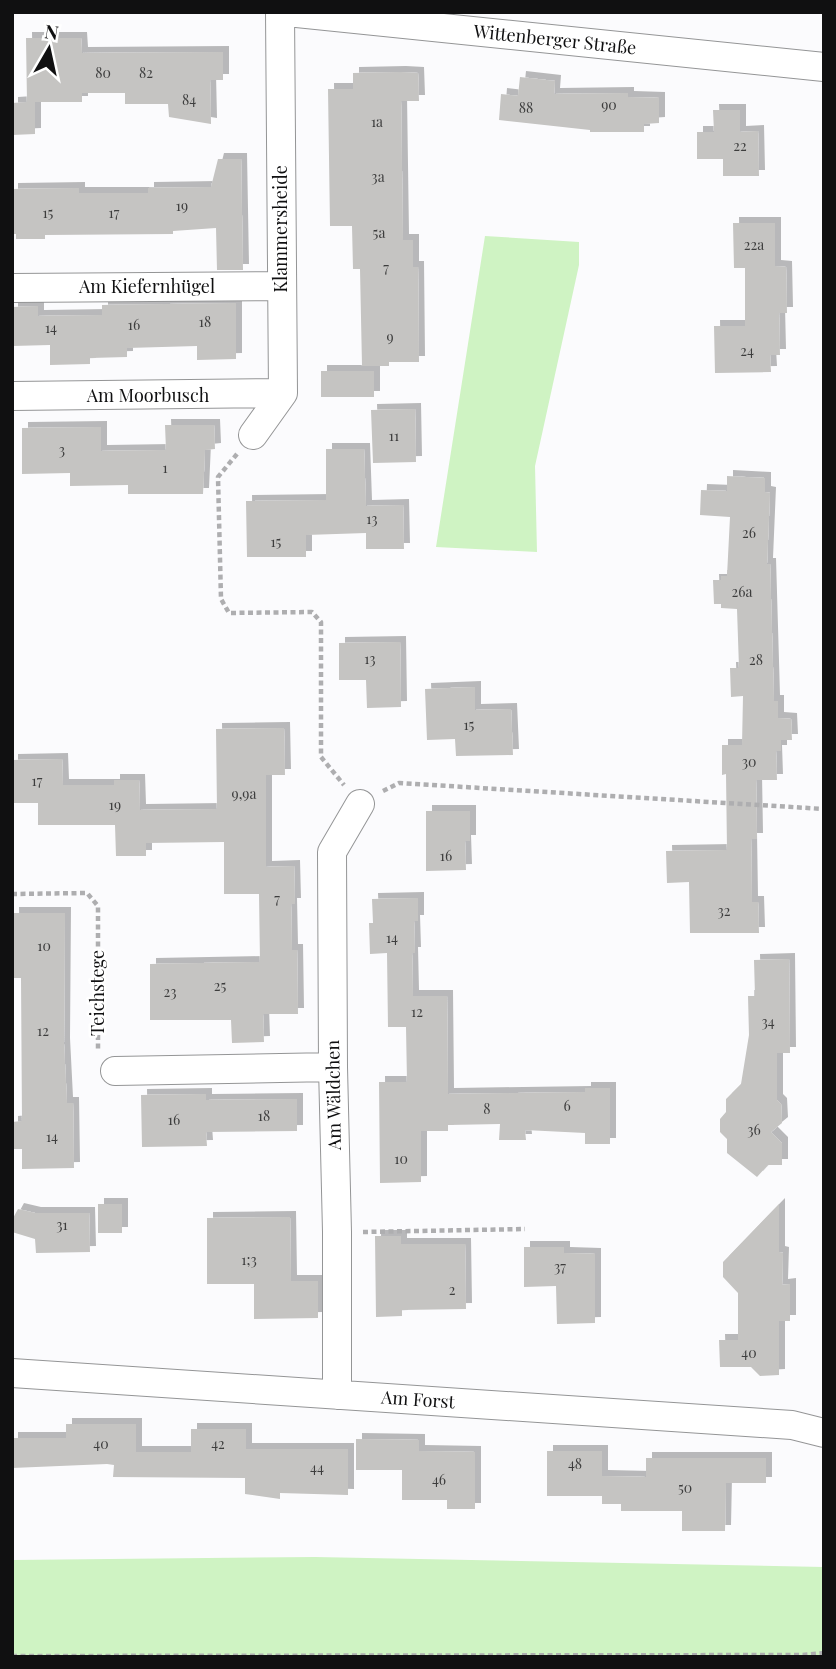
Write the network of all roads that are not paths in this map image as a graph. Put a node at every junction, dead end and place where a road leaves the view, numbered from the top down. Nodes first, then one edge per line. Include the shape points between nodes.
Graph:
1 (279, 12) edge
2 (287, 12) edge
3 (824, 67) edge
4 (282, 286) junction
5 (12, 288) edge
6 (283, 393) junction
7 (12, 396) edge
8 (253, 435) road end
9 (360, 804) road end
10 (333, 1067) junction
11 (115, 1071) road end
12 (12, 1373) edge
13 (337, 1395) junction
14 (824, 1433) edge

1 - 4 street, Klammersheide
2 - 3 street, Wittenberger Straße
4 - 5 street, Am Kiefernhügel
4 - 6 street, Klammersheide
6 - 7 street, Am Moorbusch
6 - 8 street
9 - 10 street, Am Wäldchen via 332,852
10 - 11 street
10 - 13 street, Am Wäldchen
12 - 13 street, Am Forst
13 - 14 street, Am Forst via 792,1425

